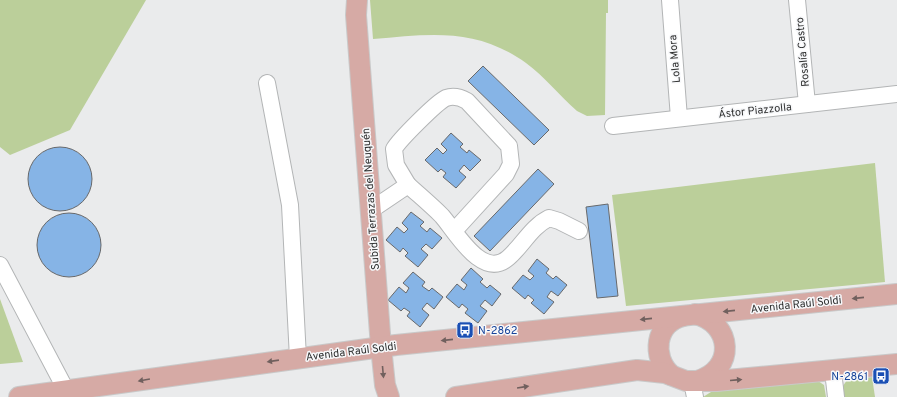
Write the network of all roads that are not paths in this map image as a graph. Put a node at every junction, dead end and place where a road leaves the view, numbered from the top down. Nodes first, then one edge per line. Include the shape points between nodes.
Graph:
1 (357, 0) edge
2 (670, 0) edge
3 (797, 0) edge
4 (266, 83) dead end
5 (897, 94) edge
6 (807, 104) junction
7 (679, 118) junction
8 (613, 126) dead end
9 (408, 185) junction
10 (371, 210) junction
11 (454, 231) junction
12 (579, 231) dead end
13 (0, 265) edge
14 (897, 294) edge
15 (690, 315) junction
16 (381, 347) junction
17 (298, 358) junction
18 (897, 364) edge
19 (833, 371) junction
20 (671, 375) junction
21 (694, 387) edge
22 (67, 392) junction
23 (19, 397) edge
24 (389, 397) edge
25 (456, 397) edge
26 (836, 397) edge

1 - 10 main road, Subida Terrazas del Neuquén
2 - 7 street, Lola Mora
3 - 6 street, Rosalía Castro
4 - 17 street via 290,205
5 - 6 street, Ástor Piazzolla
6 - 7 street, Ástor Piazzolla
7 - 8 street, Ástor Piazzolla
9 - 10 street
9 - 11 street via 438,212
9 - 11 street via 396,165 394,149 400,140 445,99 458,96 467,101 509,146 511,164 506,174
10 - 16 main road, Subida Terrazas del Neuquén
11 - 12 street via 474,255 489,264 497,264 508,258 533,229 549,218
13 - 22 street
14 -> 15 main road, Avenida Raúl Soldi
15 -> 16 main road, Avenida Raúl Soldi
15 - 20 main road, Avenida Raúl Soldi via 670,322 658,340 659,357 663,367
15 - 21 main road via 708,319 717,326 723,336 725,348 723,359 717,369
16 - 17 main road, Avenida Raúl Soldi
16 -> 24 main road, Subida Terrazas del Neuquén via 385,385
17 -> 22 main road, Avenida Raúl Soldi
18 - 19 main road
21 -> 19 main road via 725,381
19 - 26 street
20 - 21 main road
25 -> 20 main road via 638,370 652,370
22 - 23 main road, Avenida Raúl Soldi

